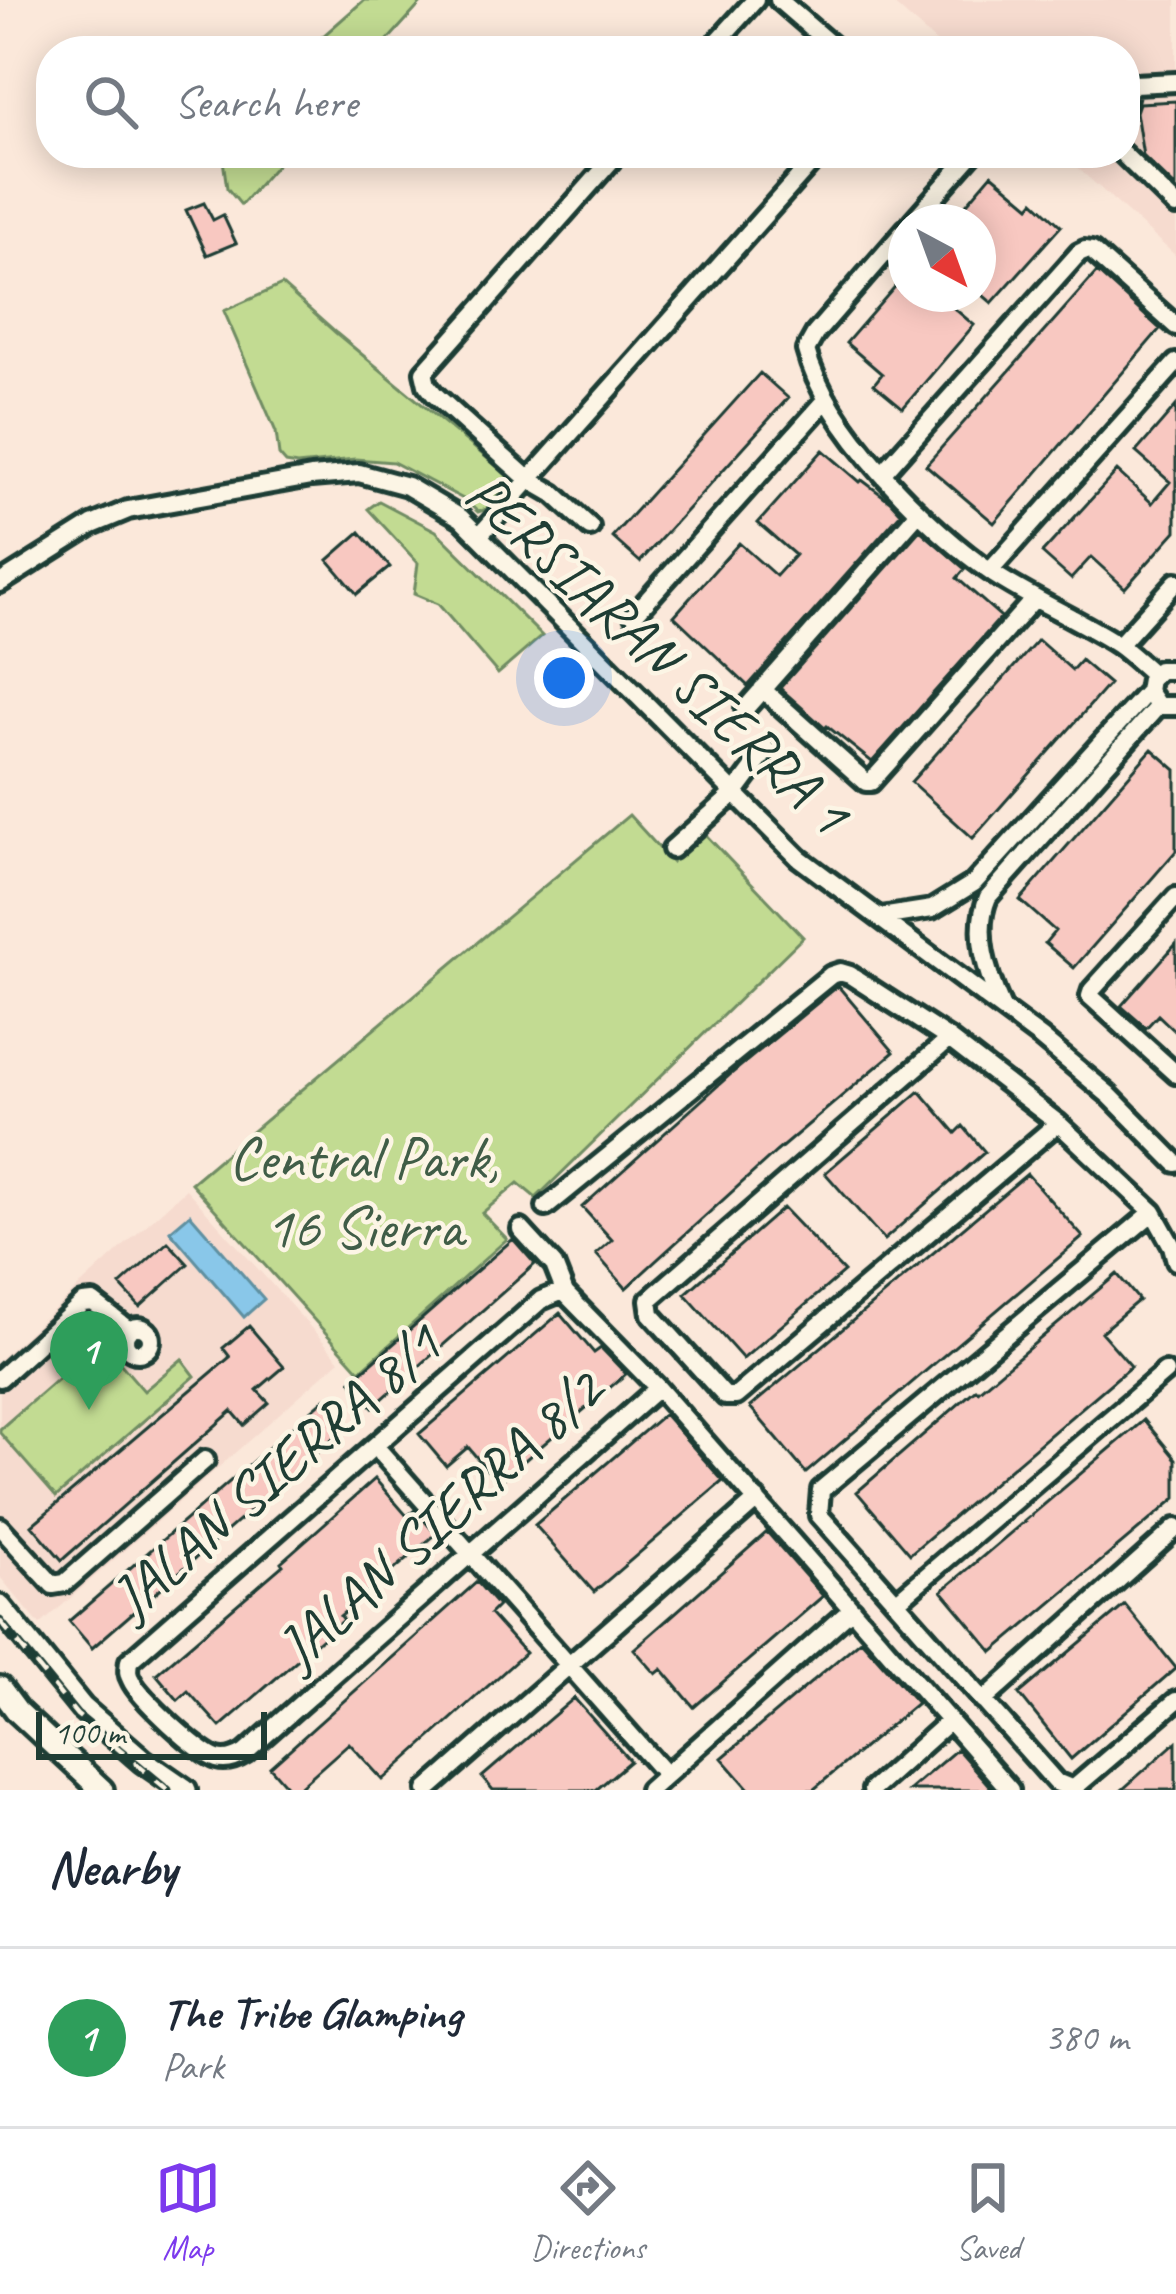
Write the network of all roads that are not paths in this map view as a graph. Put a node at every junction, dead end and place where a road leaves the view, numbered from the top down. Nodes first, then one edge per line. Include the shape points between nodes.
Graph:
1 (755, 0) edge
2 (779, 0) edge
3 (723, 36) edge
4 (821, 36) edge
5 (1176, 82) edge
6 (1140, 84) edge
7 (605, 168) edge
8 (807, 168) edge
9 (960, 168) edge
10 (1136, 168) edge
11 (928, 204) edge
12 (1176, 206) edge
13 (888, 250) edge
14 (1176, 326) edge
15 (1176, 363) edge
16 (826, 399) junction
17 (883, 473) junction
18 (528, 479) junction
19 (919, 512) junction
20 (590, 527) dead end
21 (479, 536) junction
22 (990, 572) junction
23 (1176, 582) edge
24 (0, 583) edge
25 (1034, 599) junction
26 (634, 615) dead end
27 (1119, 645) junction
28 (1176, 670) edge
29 (762, 688) junction
30 (1159, 694) edge
31 (745, 709) dead end
32 (767, 751) dead end
33 (1095, 763) junction
34 (735, 794) junction
35 (1028, 824) junction
36 (1043, 835) junction
37 (672, 849) dead end
38 (974, 883) junction
39 (988, 897) junction
40 (1176, 897) edge
41 (932, 909) junction
42 (881, 917) junction
43 (907, 937) junction
44 (985, 949) junction
45 (962, 978) junction
46 (1003, 1010) junction
47 (949, 1039) junction
48 (1176, 1074) edge
49 (1058, 1123) junction
50 (1170, 1146) edge
51 (1176, 1162) edge
52 (546, 1207) dead end
53 (1153, 1212) junction
54 (521, 1228) dead end
55 (1176, 1261) edge
56 (566, 1293) junction
57 (129, 1330) dead end
58 (1166, 1372) dead end
59 (0, 1378) edge
60 (658, 1388) junction
61 (375, 1446) junction
62 (205, 1460) dead end
63 (757, 1500) junction
64 (0, 1527) edge
65 (1176, 1528) edge
66 (470, 1553) junction
67 (896, 1602) junction
68 (0, 1606) edge
69 (852, 1609) junction
70 (569, 1665) junction
71 (0, 1688) edge
72 (983, 1701) junction
73 (1176, 1701) edge
74 (950, 1721) junction
75 (167, 1722) joint
76 (666, 1774) junction
77 (102, 1790) edge
78 (184, 1790) edge
79 (428, 1790) edge
80 (649, 1790) edge
81 (872, 1790) edge
82 (1010, 1790) edge

1 - 3 street
2 - 4 street
5 - 6 street
7 - 18 street via 424,372 435,395
8 - 18 street
9 - 11 street
10 - 12 street
13 - 16 street via 806,350
14 - 17 street via 1092,251 1078,253
15 - 22 street
16 - 17 street
16 - 26 street
17 - 19 street
18 - 20 street
18 - 21 street
19 - 22 street
19 - 29 street
21 - 24 street, PERSIARAN SIERRA 1 via 407,486 359,473 311,477 128,510
21 - 34 street, PERSIARAN SIERRA 1
22 - 25 street
23 - 27 street
25 - 27 street
25 - 29 street via 866,782
27 - 30 street
28 - 30 street via 1166,668
29 - 31 street
30 - 33 street
32 - 34 street
33 - 35 street
33 - 36 street
34 - 37 street
34 - 42 street, PERSIARAN SIERRA 1 via 800,858
35 - 36 street
35 - 38 street
36 - 39 street
38 - 39 street
38 - 41 street
39 - 44 street
40 - 48 street via 1092,990 1092,1000
41 - 42 street
41 - 43 street
42 - 43 street, PERSIARAN SIERRA 1
43 - 45 street, PERSIARAN SIERRA 1
44 - 45 street
44 - 46 street
45 - 46 street, PERSIARAN SIERRA 1
46 - 50 street, PERSIARAN SIERRA 1
47 - 49 street
47 - 49 street via 649,1300 651,1314 725,1396 736,1396
47 - 52 street via 850,975 832,974
49 - 53 street
50 - 51 street, PERSIARAN SIERRA 1
53 - 55 street
53 - 67 street via 821,1490 819,1515
54 - 56 street via 554,1265
56 - 60 street
56 - 61 street, JALAN SIERRA 8/1 via 541,1300
57 - 59 street via 83,1303
58 - 67 street
60 - 63 street
60 - 66 street, JALAN SIERRA 8/2
61 - 66 street
61 - 75 street, JALAN SIERRA 8/1 via 129,1661 132,1684
62 - 64 street via 58,1586
63 - 69 street
63 - 70 street
65 - 72 street
66 - 70 street
66 - 75 street, JALAN SIERRA 8/2 via 245,1754 214,1759
67 - 72 street
68 - 78 main road via 82,1708
69 - 74 street
69 - 76 street
70 - 76 street
70 - 79 street
71 - 77 main road
72 - 73 street via 1056,1782 1073,1789
74 - 81 street
74 - 82 street
76 - 80 street

